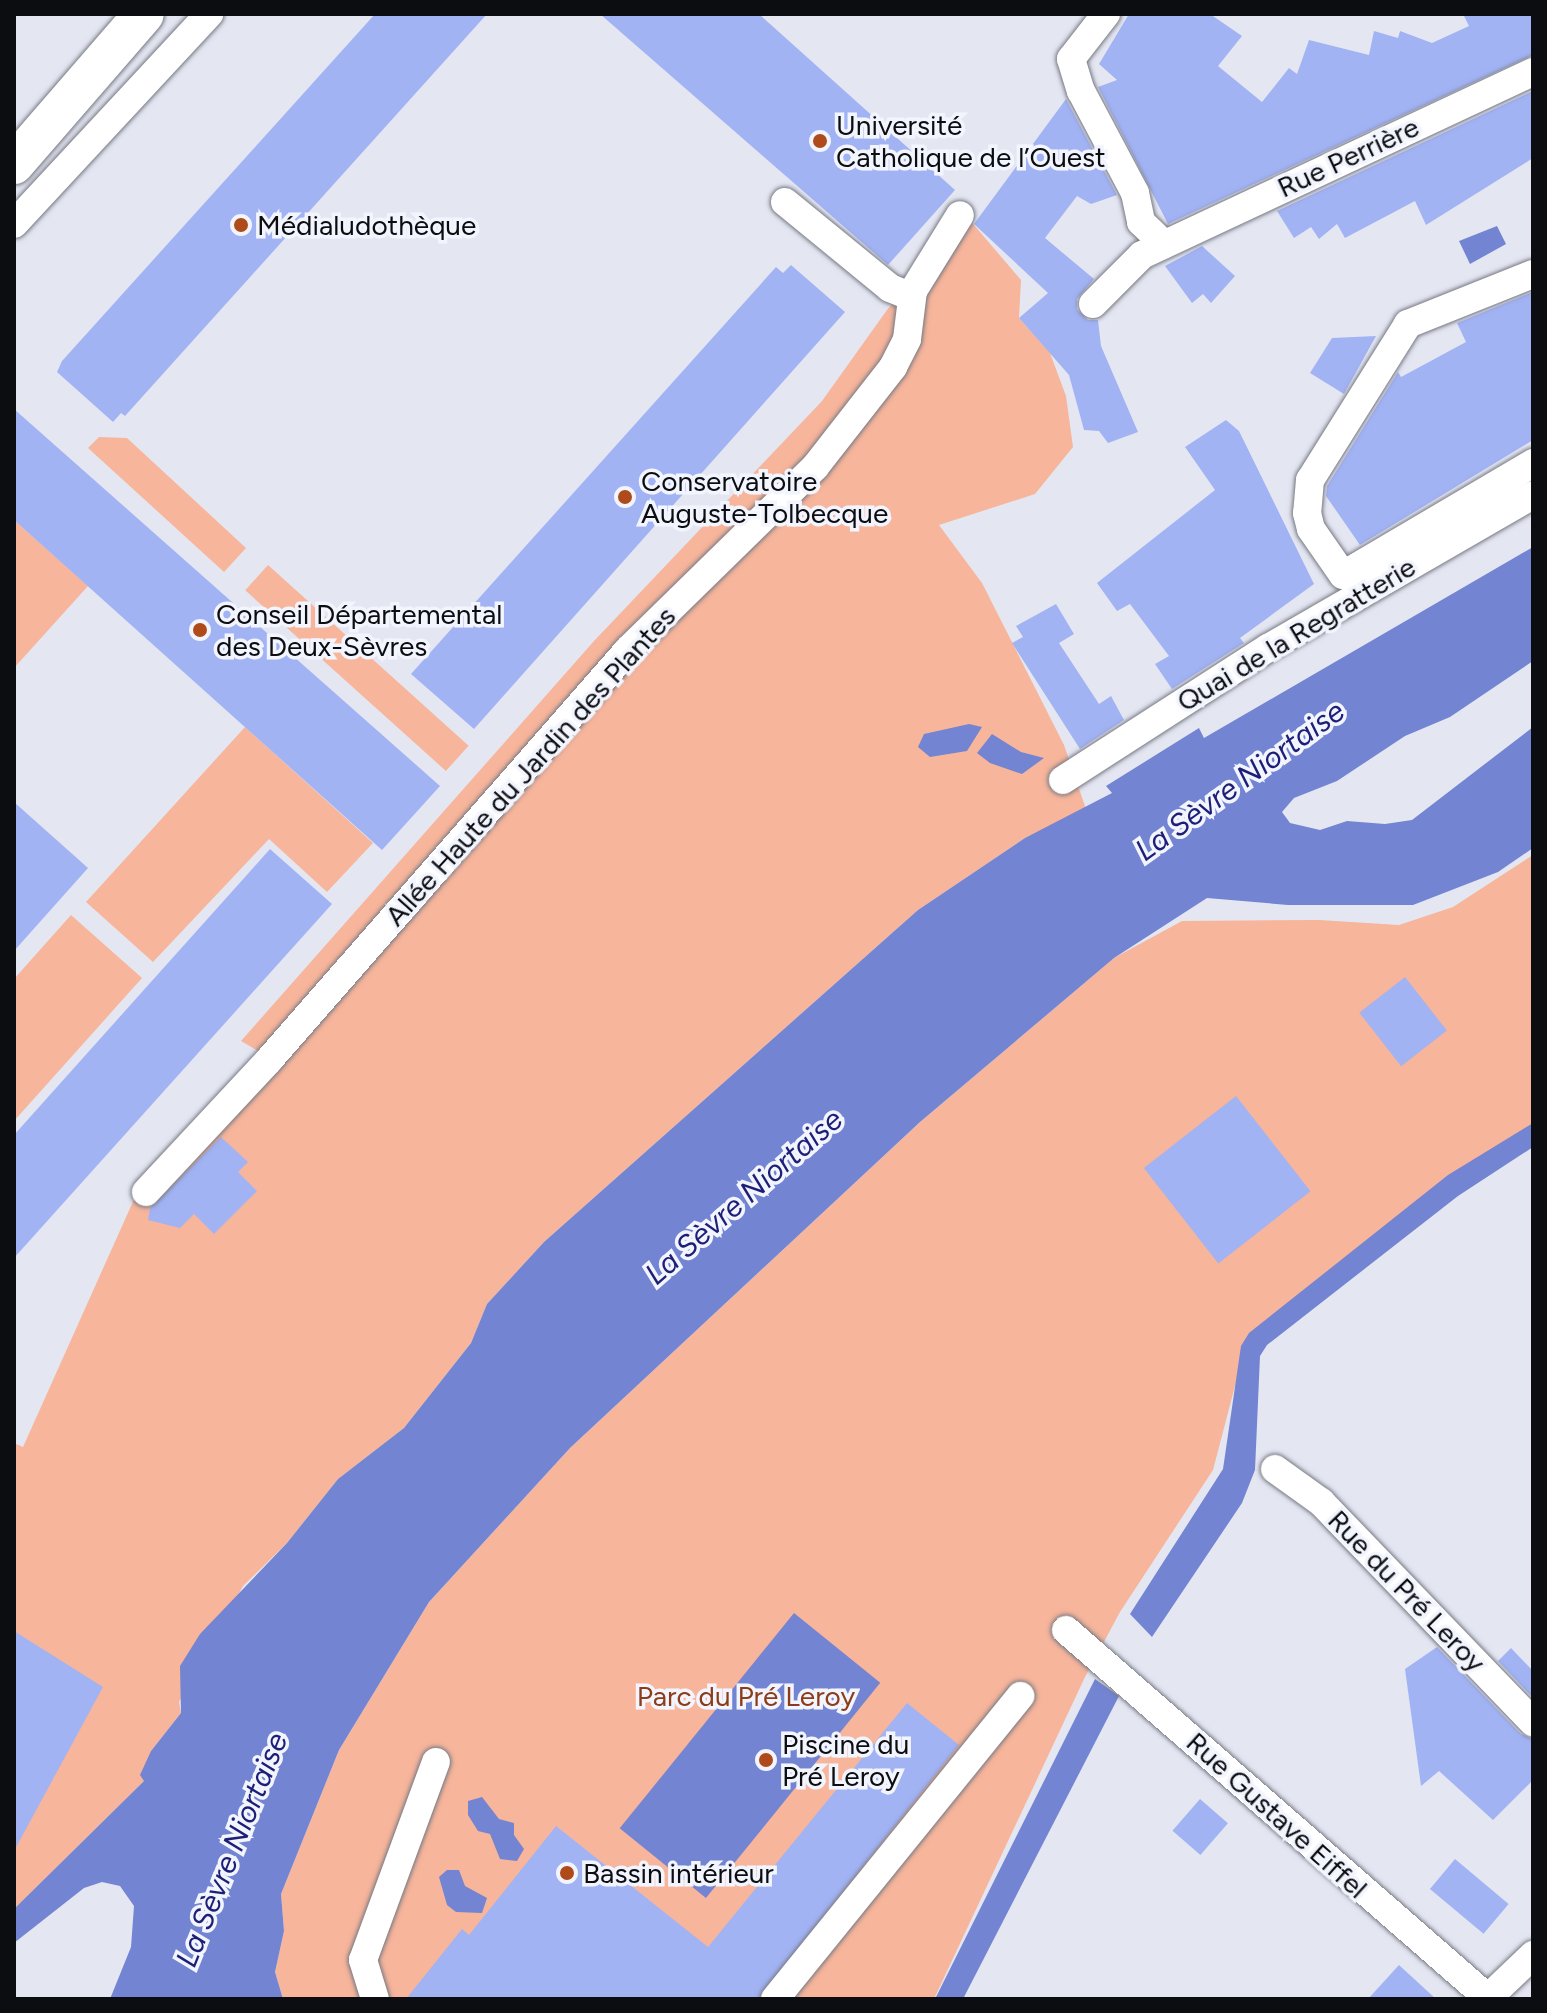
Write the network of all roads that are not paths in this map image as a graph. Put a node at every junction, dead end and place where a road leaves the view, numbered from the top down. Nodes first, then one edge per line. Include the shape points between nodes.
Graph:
1 (144, 14) edge
2 (209, 14) edge
3 (1106, 14) edge
4 (1533, 72) edge
5 (14, 164) edge
6 (785, 202) dead end
7 (960, 215) dead end
8 (14, 224) edge
9 (1164, 244) junction
10 (1533, 274) edge
11 (913, 291) junction
12 (1093, 304) dead end
13 (1533, 463) edge
14 (1533, 495) edge
15 (1063, 780) dead end
16 (146, 1192) dead end
17 (1275, 1469) dead end
18 (1066, 1630) dead end
19 (1020, 1696) dead end
20 (1533, 1722) edge
21 (436, 1762) dead end
22 (1533, 1955) edge
23 (375, 1999) edge
24 (775, 1999) edge
25 (1488, 1999) edge

1 - 5 main road
2 - 8 street
3 - 9 street via 1071,59 1081,91 1135,193 1141,222
4 - 9 street, Rue Perrière
6 - 11 street via 890,288
7 - 11 street
9 - 12 street, Rue Perrière via 1142,255
10 - 13 street, Quai de la Regratterie via 1408,324 1401,332 1310,480 1305,499 1311,529 1343,575
11 - 16 street, Allée Haute du Jardin des Plantes via 907,339 893,367 815,467 628,650 269,1060
14 - 15 street, Quai de la Regratterie via 1268,648
17 - 20 street, Rue du Pré Leroy via 1321,1502
18 - 25 street, Rue Gustave Eiffel
19 - 24 street
21 - 23 street via 363,1960
22 - 25 street

